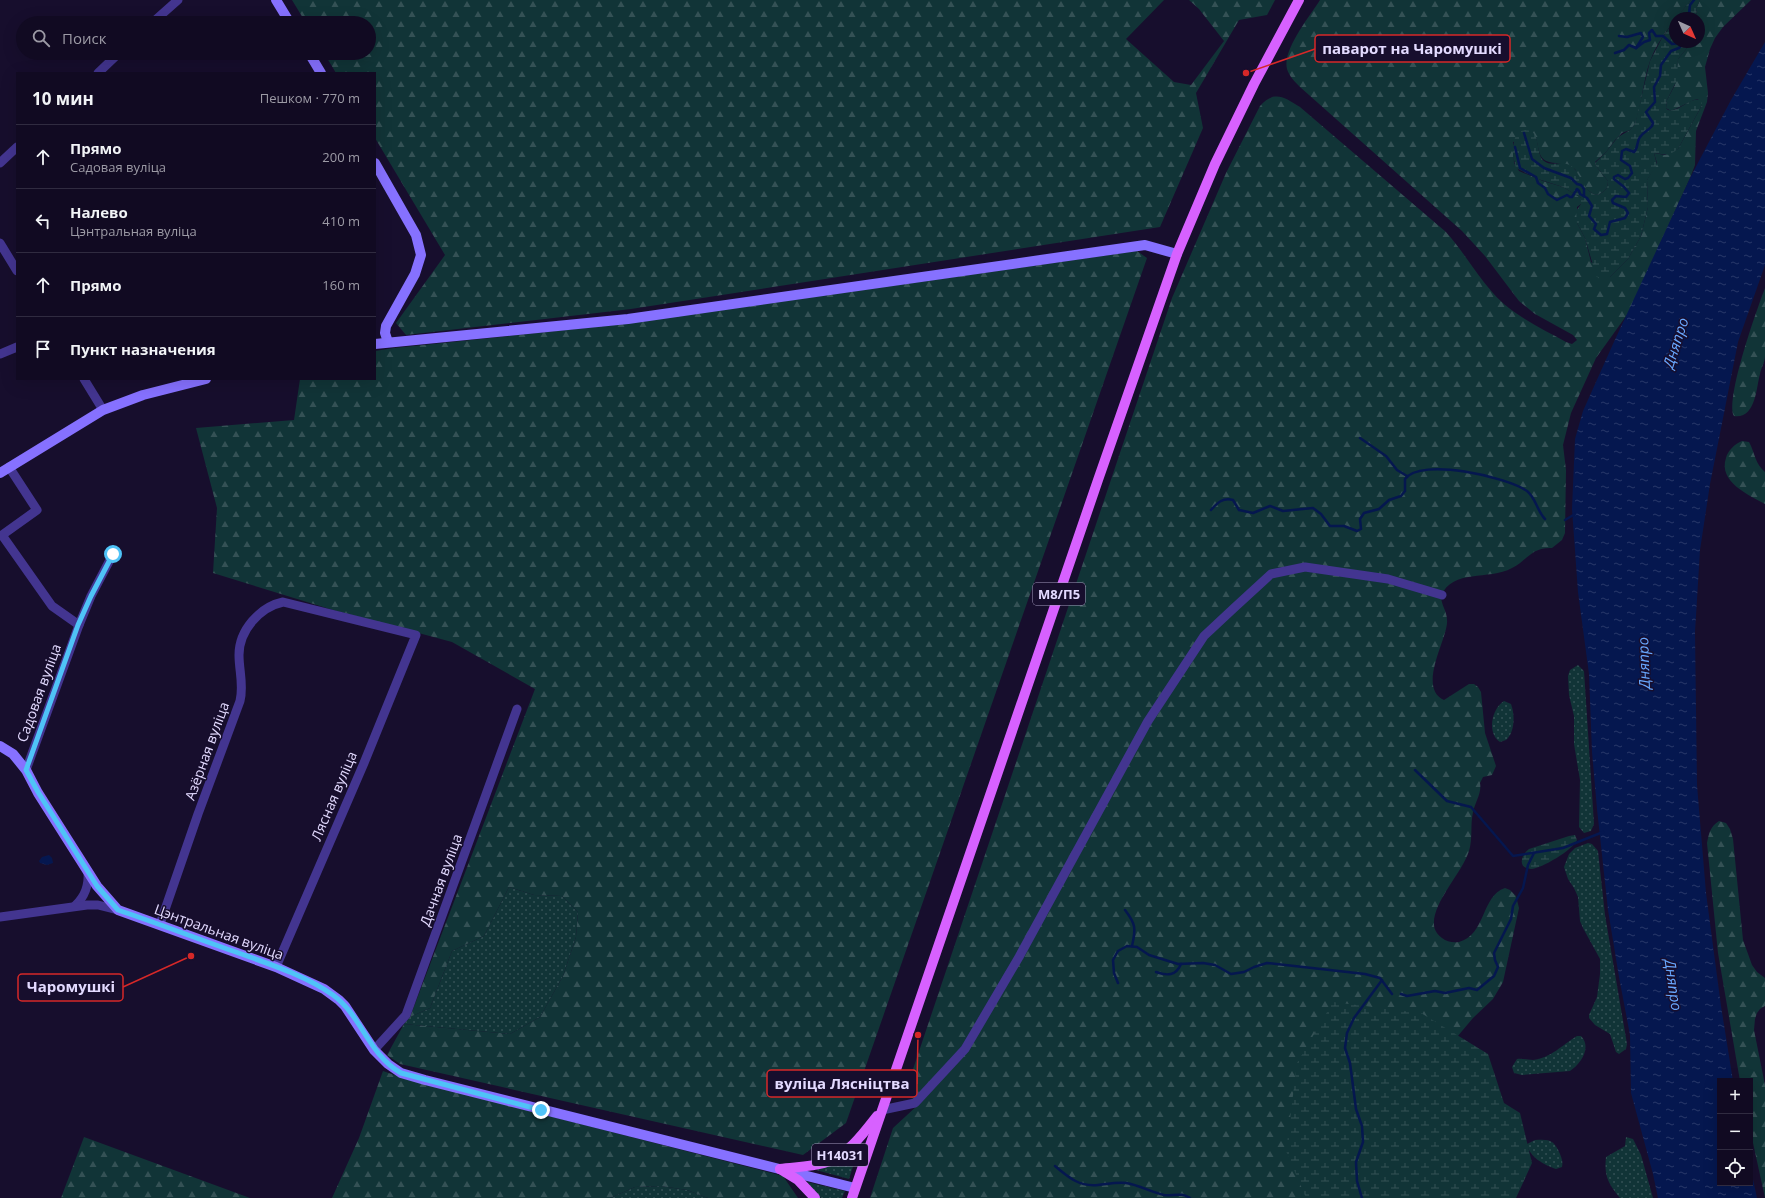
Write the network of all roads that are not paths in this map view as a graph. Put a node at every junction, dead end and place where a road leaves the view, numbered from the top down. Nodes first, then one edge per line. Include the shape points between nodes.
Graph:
1 (178, 0) edge
2 (276, 0) edge
3 (1299, 0) edge
4 (160, 16) edge
5 (286, 16) edge
6 (112, 60) edge
7 (313, 60) edge
8 (99, 72) edge
9 (320, 72) edge
10 (16, 148) edge
11 (0, 163) edge
12 (376, 164) edge
13 (0, 244) edge
14 (1177, 254) junction
15 (16, 269) edge
16 (388, 342) junction
17 (376, 344) edge
18 (16, 347) edge
19 (0, 354) edge
20 (85, 380) edge
21 (202, 380) edge
22 (103, 410) junction
23 (9, 467) junction
24 (0, 473) edge
25 (113, 554) dead end
26 (1442, 595) dead end
27 (283, 602) joint
28 (78, 625) junction
29 (517, 709) dead end
30 (0, 746) edge
31 (26, 770) junction
32 (88, 872) junction
33 (75, 906) junction
34 (118, 910) junction
35 (0, 917) edge
36 (160, 924) junction
37 (276, 967) junction
38 (374, 1050) junction
39 (882, 1110) junction
40 (780, 1169) junction
41 (853, 1193) edge
42 (815, 1198) edge

1 - 4 street
2 - 5 street
3 - 14 main road, М8/П5 via 1215,164
6 - 8 street
7 - 9 street
10 - 11 street
12 - 16 street via 416,235 421,255 415,274 386,326
13 - 15 street
14 - 16 street via 1145,245 628,319
14 - 39 main road, М8/П5
16 - 17 street
18 - 19 street
20 - 22 street
21 - 22 street via 143,395
22 - 23 street
23 - 24 street
23 - 28 street via 37,510 2,535 52,606
25 - 28 street, Садовая вуліца
26 - 39 street via 1388,579 1305,567 1271,574 1234,608 1204,636 1148,721 1019,957 965,1049 915,1103
27 - 36 street, Азёрная вуліца via 266,608 257,616 245,635 239,655 242,686 240,701
27 - 37 street, Лясная вуліца via 416,635
28 - 31 street, Садовая вуліца
29 - 38 street, Дачная вуліца via 406,1015
30 - 31 street via 13,754
31 - 32 street
32 - 33 street via 84,896
32 - 34 street
33 - 34 street, Цэнтральная вуліца via 98,905
33 - 35 street, Цэнтральная вуліца
34 - 36 street, Цэнтральная вуліца / Н14031
36 - 37 street, Цэнтральная вуліца / Н14031
37 - 38 street, Цэнтральная вуліца / Н14031 via 324,989 339,1000
38 - 40 street, Н14031 via 394,1069 412,1077
39 - 40 main road, Н14031 via 854,1143 835,1158 823,1164
39 - 41 main road, М8/П5
40 - 41 street, Н14031
40 - 42 main road, Н14031 via 798,1180

